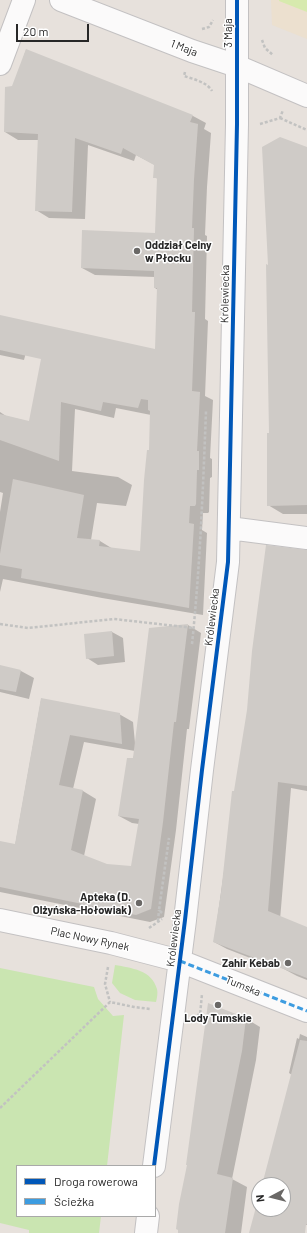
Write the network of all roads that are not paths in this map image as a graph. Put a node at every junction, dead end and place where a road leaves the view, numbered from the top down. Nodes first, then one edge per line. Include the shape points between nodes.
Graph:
1 (24, 0) edge
2 (61, 0) edge
3 (237, 0) edge
4 (0, 64) edge
5 (237, 66) junction
6 (307, 96) edge
7 (229, 528) junction
8 (307, 538) edge
9 (0, 920) edge
10 (180, 961) junction
11 (307, 1011) edge
12 (154, 1165) edge
13 (148, 1217) edge
14 (146, 1233) edge

1 - 4 street
2 - 5 street, 1 Maja
3 - 5 street, 3 Maja
5 - 6 street, 1 Maja
5 - 7 street, Królewiecka
7 - 8 street
7 - 10 street, Królewiecka via 228,562
9 - 10 street, Plac Nowy Rynek via 111,943
10 - 11 street, Tumska
10 - 12 street, Królewiecka
13 - 14 street

